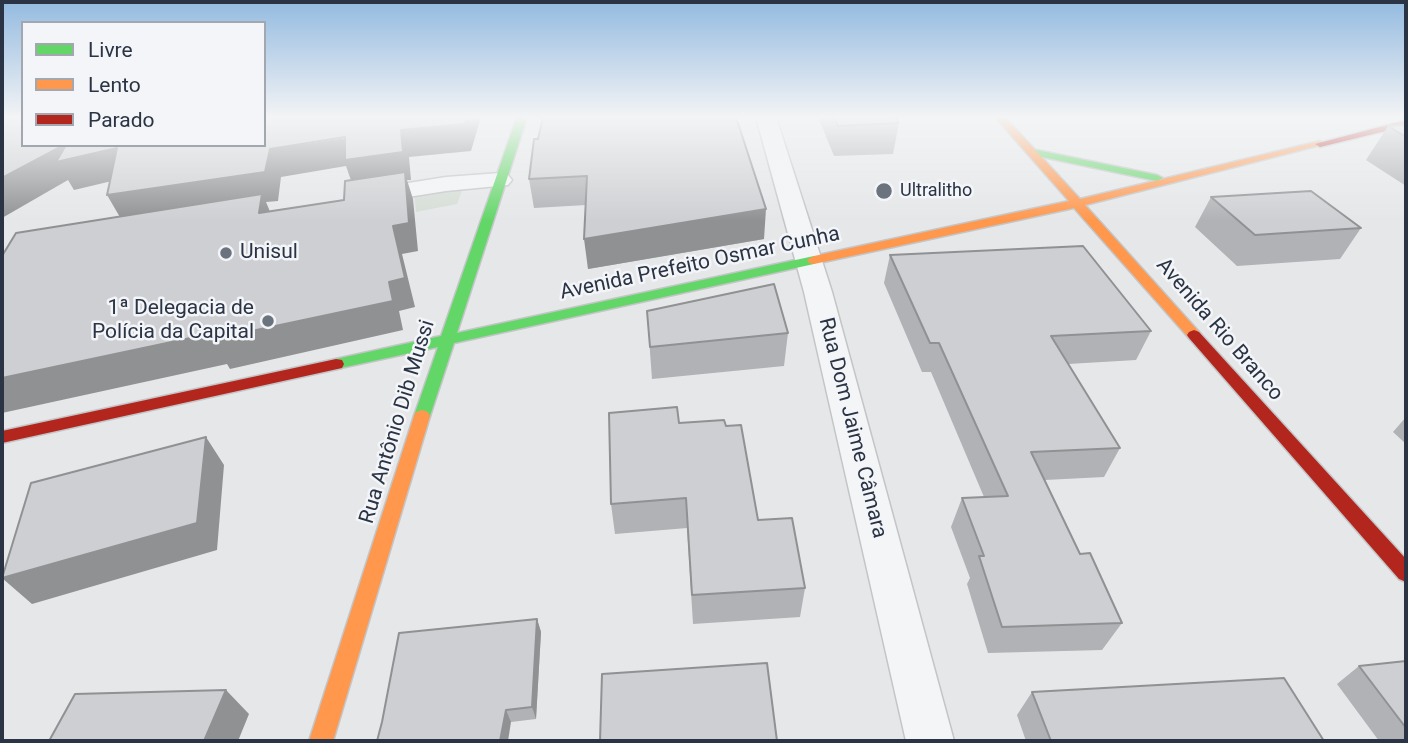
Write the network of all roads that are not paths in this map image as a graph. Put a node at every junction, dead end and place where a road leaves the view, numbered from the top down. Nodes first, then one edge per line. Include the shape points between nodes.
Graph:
1 (510, 152) edge
2 (777, 152) edge
3 (1032, 152) joint
4 (1286, 152) edge
5 (500, 180) junction
6 (1171, 180) junction
7 (350, 199) edge
8 (1078, 203) junction
9 (810, 261) junction
10 (444, 341) junction
11 (2, 437) edge
12 (1406, 573) edge
13 (321, 741) edge
14 (930, 741) edge

1 - 5 street, Rua Antônio Dib Mussi
2 - 9 street, Rua Dom Jaime Câmara
3 - 6 street
3 - 8 street, Avenida Rio Branco
4 - 6 street, Avenida Prefeito Osmar Cunha
5 - 7 street
5 - 10 street, Rua Antônio Dib Mussi
6 - 8 street, Avenida Prefeito Osmar Cunha
8 - 9 street, Avenida Prefeito Osmar Cunha
8 - 12 street, Avenida Rio Branco
9 - 10 street, Avenida Prefeito Osmar Cunha
9 - 14 street, Rua Dom Jaime Câmara
10 - 11 street, Avenida Prefeito Osmar Cunha
10 - 13 street, Rua Antônio Dib Mussi

